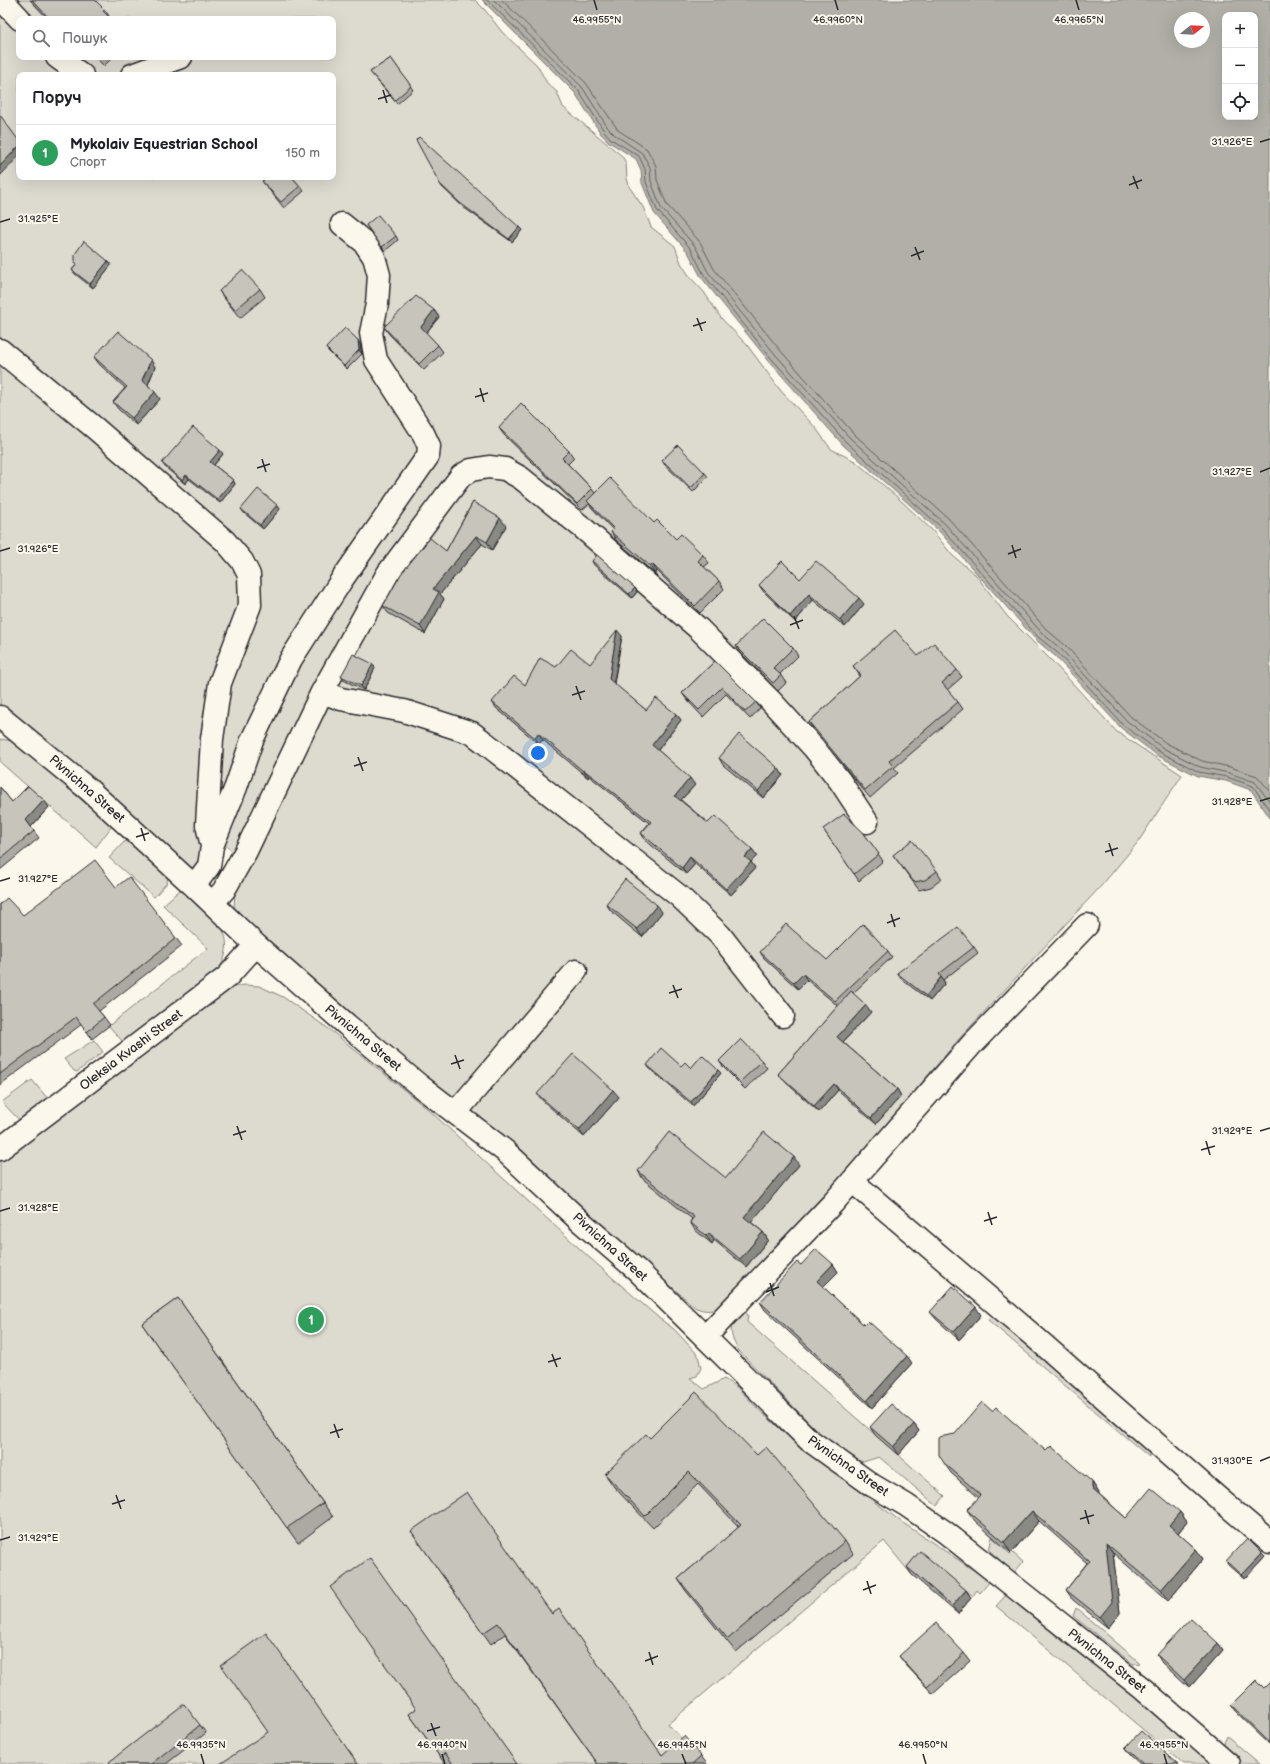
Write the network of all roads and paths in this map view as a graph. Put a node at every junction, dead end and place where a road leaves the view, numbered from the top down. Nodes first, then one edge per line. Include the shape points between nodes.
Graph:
1 (2, 0) edge
2 (17, 16) edge
3 (61, 60) edge
4 (173, 60) edge
5 (78, 72) edge
6 (140, 72) edge
7 (342, 224) dead end
8 (0, 350) edge
9 (322, 692) junction
10 (0, 718) edge
11 (867, 822) dead end
12 (212, 846) junction
13 (194, 886) junction
14 (213, 903) junction
15 (1088, 925) dead end
16 (256, 945) junction
17 (576, 971) dead end
18 (783, 1016) dead end
19 (456, 1112) junction
20 (0, 1149) edge
21 (852, 1181) junction
22 (705, 1337) junction
23 (1270, 1542) edge
24 (1230, 1764) edge

1 - 2 street
3 - 5 street
4 - 6 street
7 - 12 street via 364,242 374,257 379,275 371,334 376,360 423,433 429,446 428,456 341,581 291,659 252,740
8 - 12 street via 225,541 250,575 250,605 220,684 212,739 207,825
9 - 11 street via 388,573 461,476 471,470 493,466 521,478 705,634 814,748
9 - 14 street via 246,852 224,890
9 - 18 street via 341,699 404,711 472,734 484,742 679,896 720,935
10 - 13 street, Pivnichna Street via 88,788
12 - 13 street via 209,866
13 - 14 street, Pivnichna Street
14 - 16 street, Pivnichna Street
15 - 21 street via 972,1044
16 - 19 street, Pivnichna Street via 420,1086
16 - 20 street, Oleksia Kvashi Street via 226,977
17 - 19 street
19 - 22 street, Pivnichna Street via 505,1150 580,1221 637,1270
21 - 22 street
21 - 23 street
22 - 24 street, Pivnichna Street via 809,1440 945,1532 1143,1689

